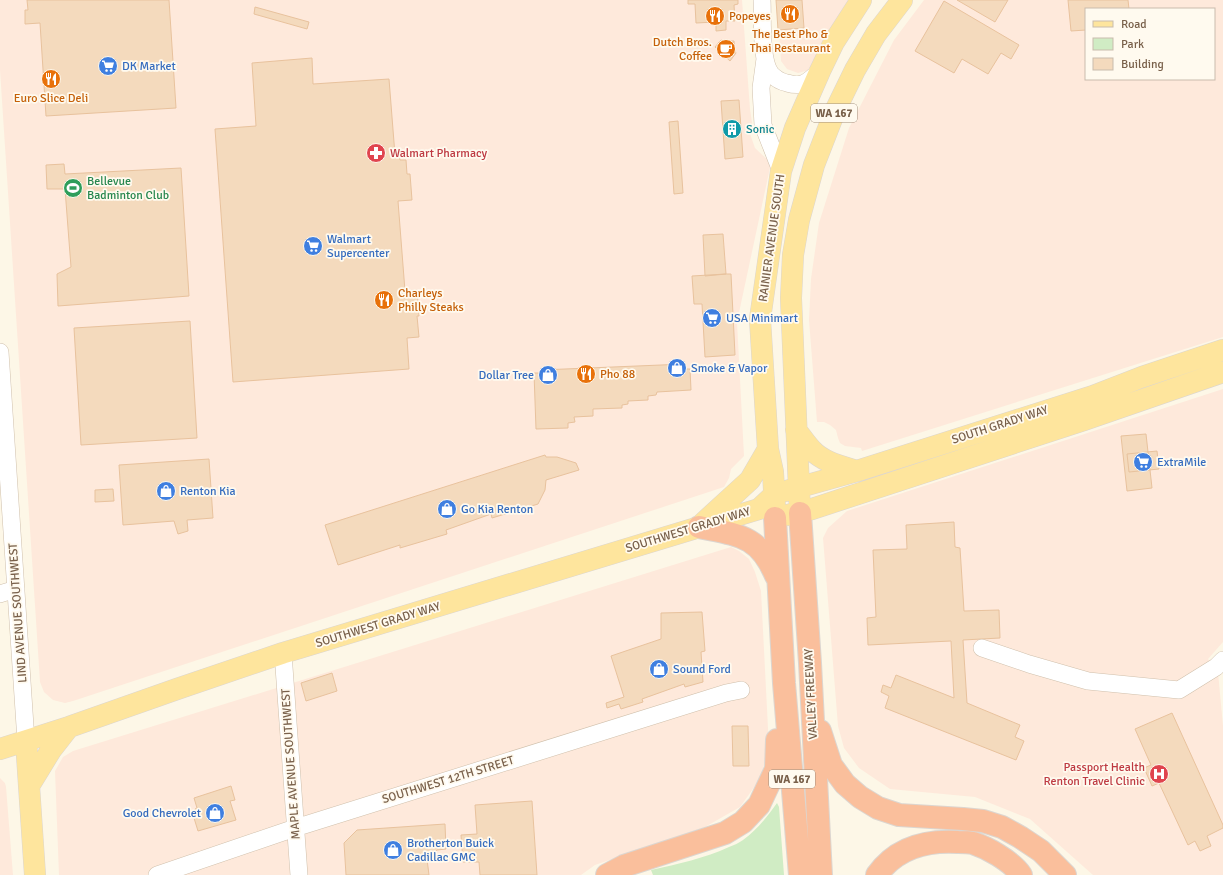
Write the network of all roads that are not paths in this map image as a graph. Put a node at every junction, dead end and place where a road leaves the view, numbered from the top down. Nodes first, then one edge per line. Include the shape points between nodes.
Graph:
1 (762, 0) edge
2 (861, 0) edge
3 (902, 0) edge
4 (765, 58) junction
5 (820, 71) junction
6 (781, 170) junction
7 (1223, 350) edge
8 (0, 352) edge
9 (1223, 372) edge
10 (1223, 382) edge
11 (1192, 383) junction
12 (796, 430) junction
13 (768, 449) junction
14 (857, 471) junction
15 (799, 488) junction
16 (774, 494) junction
17 (800, 512) junction
18 (767, 513) junction
19 (698, 527) junction
20 (778, 581) junction
21 (8, 591) edge
22 (982, 648) dead end
23 (283, 653) junction
24 (1223, 660) edge
25 (784, 683) junction
26 (741, 690) dead end
27 (812, 711) junction
28 (69, 728) junction
29 (26, 741) junction
30 (0, 749) edge
31 (29, 786) junction
32 (295, 828) junction
33 (35, 875) edge
34 (157, 875) edge
35 (298, 875) edge
36 (607, 875) edge
37 (800, 875) edge
38 (821, 875) edge
39 (877, 875) edge
40 (1021, 875) edge
41 (1065, 875) edge

1 - 4 street
2 - 5 main road, RAINIER AVENUE SOUTH / WA 167 via 834,42
3 - 12 main road, RAINIER AVENUE SOUTH / WA 167 via 876,34 835,111 814,165 798,220 791,298
4 - 5 street via 771,74 785,83 805,84
4 - 6 street via 761,88 763,125
5 - 6 main road, RAINIER AVENUE SOUTH / WA 167 via 795,128
6 - 13 main road, RAINIER AVENUE SOUTH / WA 167 via 760,319
7 - 14 main road, SOUTH GRADY WAY via 1093,396
8 - 21 street, LIND AVENUE SOUTHWEST
9 - 11 main road, SOUTH GRADY WAY
10 - 11 main road
11 - 17 main road, SOUTH GRADY WAY
12 - 14 main road via 822,458
12 - 15 main road, RAINIER AVENUE SOUTH / WA 167
13 - 16 main road, RAINIER AVENUE SOUTH / WA 167
13 - 19 main road via 750,480
14 - 15 main road, SOUTH GRADY WAY
15 - 16 main road, SOUTH GRADY WAY
15 - 17 main road, RAINIER AVENUE SOUTH / WA 167
16 - 18 main road, RAINIER AVENUE SOUTH / WA 167
17 - 18 main road, SOUTH GRADY WAY
17 - 27 highway, VALLEY FREEWAY / WA 167
18 - 19 main road, SOUTHWEST GRADY WAY
18 - 20 highway, VALLEY FREEWAY / WA 167
19 - 20 highway via 748,540 761,550 770,562
19 - 23 main road, SOUTHWEST GRADY WAY
20 - 25 highway, VALLEY FREEWAY
21 - 29 street, LIND AVENUE SOUTHWEST
22 - 24 street via 1088,681 1179,690
23 - 28 main road, SOUTHWEST GRADY WAY
23 - 32 street, MAPLE AVENUE SOUTHWEST
25 - 36 highway via 776,717 776,769 759,805 749,817 725,833 624,866
25 - 37 highway, VALLEY FREEWAY / WA 167
26 - 32 street, SOUTHWEST 12TH STREET via 726,692
27 - 38 highway, VALLEY FREEWAY / WA 167
27 - 41 highway via 832,765 845,784 878,808 899,815 983,821 1020,837 1041,851
28 - 29 main road, SOUTHWEST GRADY WAY
28 - 31 main road via 55,744
29 - 30 main road, SOUTHWEST GRADY WAY
29 - 31 main road, LIND AVENUE SOUTHWEST
31 - 33 main road, LIND AVENUE SOUTHWEST
32 - 34 street, SOUTHWEST 12TH STREET
32 - 35 street, MAPLE AVENUE SOUTHWEST
39 - 40 highway via 896,856 932,842 972,843 1004,859

